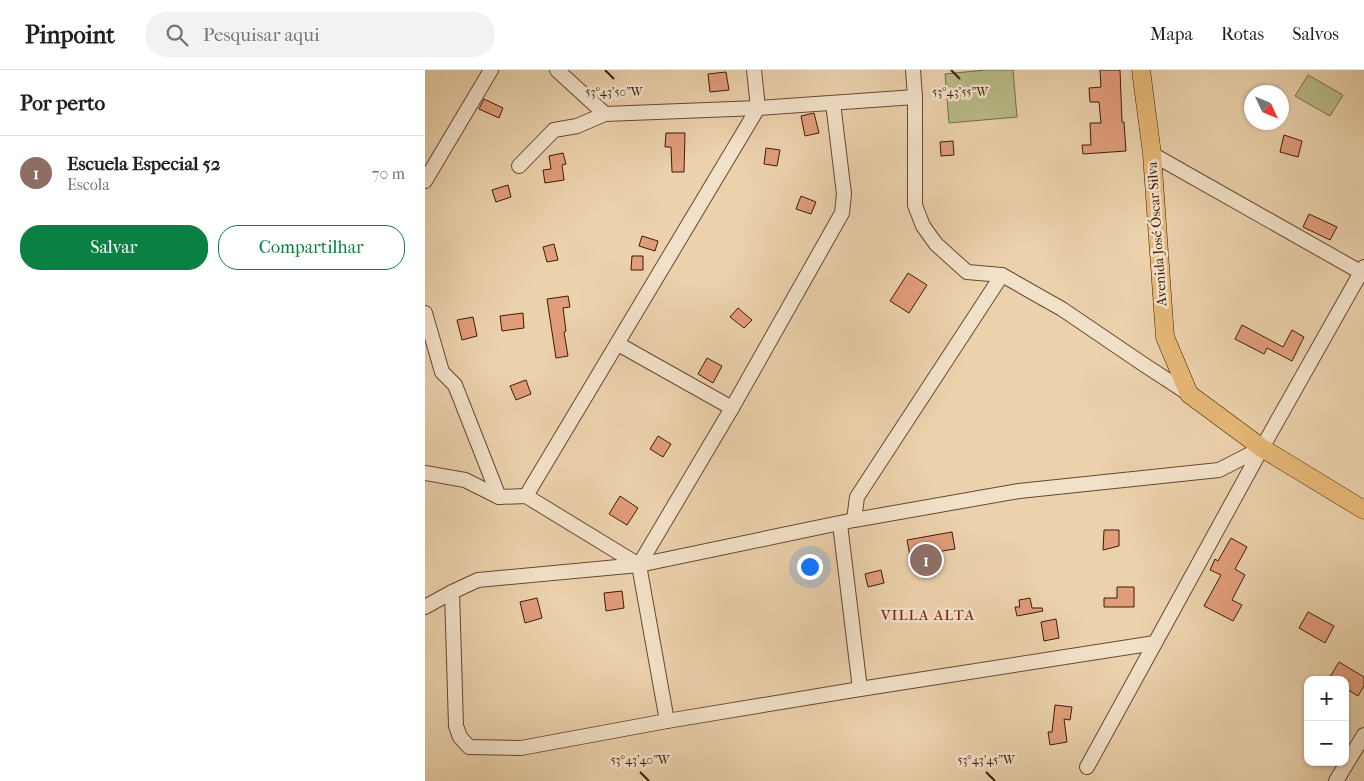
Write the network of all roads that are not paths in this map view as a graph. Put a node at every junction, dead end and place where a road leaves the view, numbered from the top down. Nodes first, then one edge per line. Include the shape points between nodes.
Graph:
1 (491, 70) edge
2 (557, 70) edge
3 (754, 70) edge
4 (913, 70) edge
5 (1141, 70) edge
6 (915, 97) junction
7 (833, 103) junction
8 (758, 108) junction
9 (605, 114) junction
10 (1152, 154) junction
11 (519, 166) dead end
12 (425, 181) edge
13 (1363, 271) edge
14 (1002, 275) junction
15 (425, 313) edge
16 (618, 344) junction
17 (1189, 394) junction
18 (732, 408) junction
19 (1262, 448) junction
20 (425, 473) edge
21 (526, 496) junction
22 (499, 497) junction
23 (1364, 510) edge
24 (847, 522) junction
25 (639, 564) junction
26 (452, 592) junction
27 (425, 608) edge
28 (1155, 644) junction
29 (860, 689) junction
30 (667, 721) junction
31 (1364, 735) edge
32 (1087, 767) dead end
33 (1337, 781) edge

1 - 12 street
2 - 9 street
3 - 8 street
4 - 6 street
5 - 10 main road, Avenida José Óscar Silva
6 - 7 street
6 - 14 street via 915,205 923,226 936,244 967,272
7 - 8 street
7 - 18 street via 844,194 842,213
8 - 9 street
8 - 16 street
9 - 11 street via 577,126 554,130
10 - 13 street
10 - 17 main road, Avenida José Óscar Silva via 1165,337
13 - 19 street
14 - 17 street via 1063,309
14 - 24 street via 857,497
15 - 22 street via 442,372 455,385
16 - 18 street
16 - 21 street
17 - 19 main road
18 - 25 street
19 - 23 main road
19 - 24 street via 1219,470 1019,491
19 - 28 street
20 - 22 street via 465,480
21 - 22 street
21 - 25 street
24 - 25 street
24 - 29 street
25 - 26 street via 478,580
25 - 30 street
26 - 27 street
26 - 30 street via 456,726 459,737 469,747 521,748
28 - 29 street
28 - 32 street
29 - 30 street
31 - 33 street

